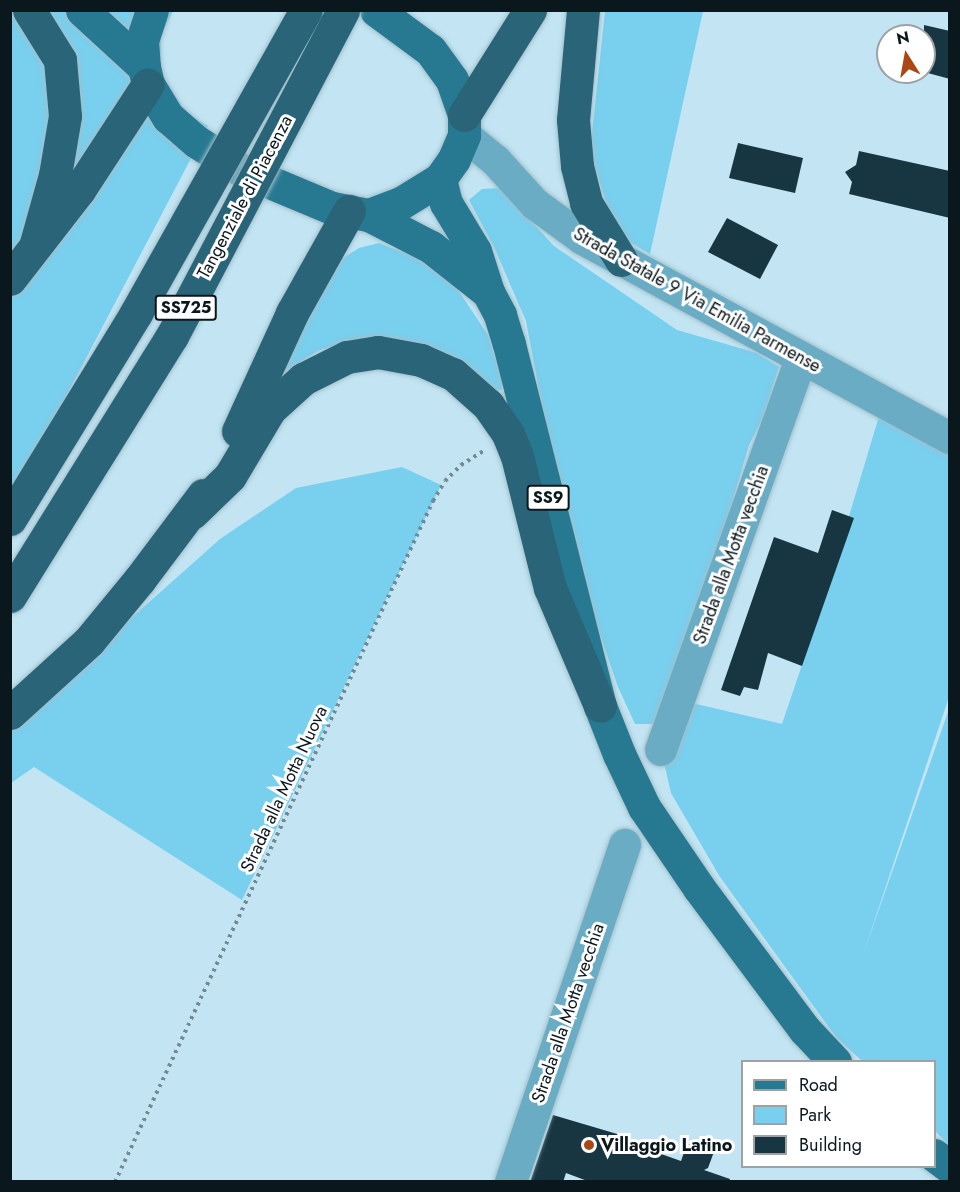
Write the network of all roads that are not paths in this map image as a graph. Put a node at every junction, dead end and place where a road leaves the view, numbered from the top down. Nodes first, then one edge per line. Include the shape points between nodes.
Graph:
1 (29, 10) edge
2 (82, 10) edge
3 (152, 10) edge
4 (306, 10) edge
5 (343, 10) edge
6 (376, 10) edge
7 (530, 10) edge
8 (583, 10) edge
9 (146, 76) junction
10 (464, 125) junction
11 (441, 180) junction
12 (359, 213) junction
13 (36, 243) junction
14 (621, 260) junction
15 (10, 279) edge
16 (488, 292) junction
17 (801, 359) junction
18 (950, 438) edge
19 (192, 513) junction
20 (10, 519) edge
21 (10, 596) edge
22 (600, 706) junction
23 (10, 713) edge
24 (661, 750) dead end
25 (625, 845) dead end
26 (833, 1060) edge
27 (936, 1156) edge
28 (950, 1167) edge
29 (511, 1182) edge

1 - 13 highway via 60,60 65,116 55,174
2 - 9 main road
3 - 9 main road via 141,40
4 - 20 highway, Tangenziale di Piacenza / SS725, bridge via 136,313
5 - 21 highway, Tangenziale di Piacenza / SS725, bridge via 172,336
6 - 10 main road via 430,50 452,80
7 - 10 highway
8 - 14 highway via 573,120 576,166 586,203
9 - 12 main road via 168,117 197,142 241,170 324,205
9 - 13 highway via 79,190
10 - 11 main road via 454,159
10 - 14 street, Strada Statale 9 Via Emilia Parmense via 535,204 583,239
11 - 12 main road via 401,202
11 - 16 main road via 446,203 474,251
12 - 16 main road via 431,247
12 - 19 highway via 292,313 228,455
13 - 15 highway
14 - 17 street, Strada Statale 9 Via Emilia Parmense
16 - 22 main road, SS9 via 509,344
17 - 18 street, Strada Statale 9 Via Emilia Parmense
17 - 24 street, Strada alla Motta vecchia
19 - 22 highway via 230,476 270,409 303,379 347,357 378,352 421,360 453,374 488,405 508,434 550,588
19 - 23 highway via 89,641
22 - 26 main road, SS9 via 644,807 805,1030
25 - 29 street, Strada alla Motta vecchia
27 - 28 main road

